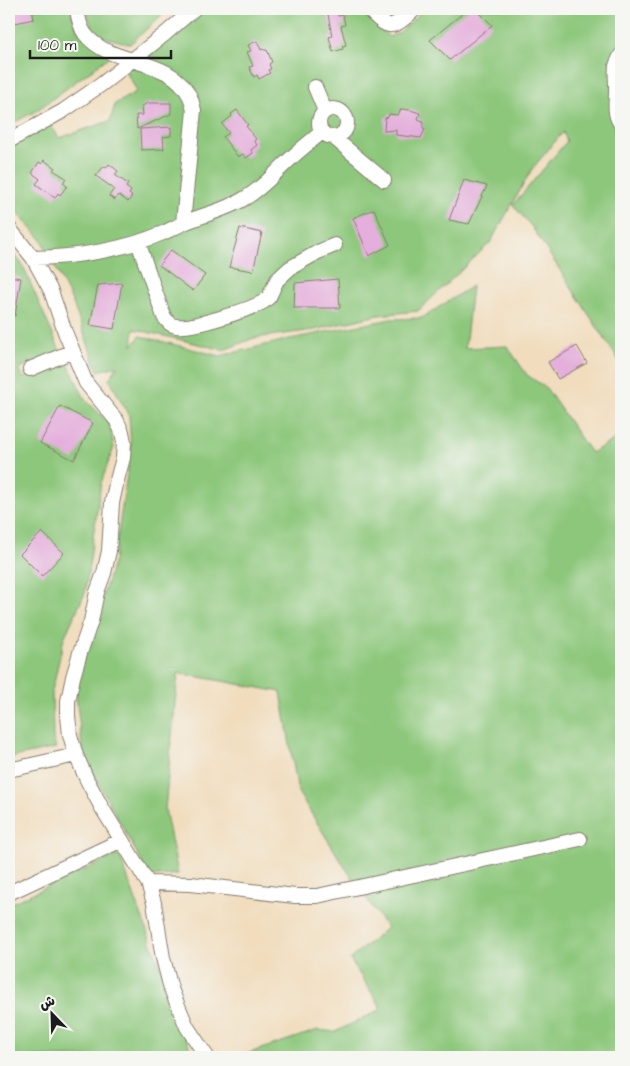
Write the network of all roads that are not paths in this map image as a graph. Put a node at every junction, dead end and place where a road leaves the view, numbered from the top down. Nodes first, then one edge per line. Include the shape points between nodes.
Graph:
1 (77, 9) edge
2 (194, 9) edge
3 (368, 9) edge
4 (415, 9) edge
5 (621, 55) edge
6 (131, 60) junction
7 (315, 88) dead end
8 (325, 111) junction
9 (621, 124) edge
10 (328, 135) junction
11 (9, 141) edge
12 (384, 180) dead end
13 (183, 223) junction
14 (9, 228) edge
15 (138, 242) junction
16 (335, 245) dead end
17 (33, 258) junction
18 (72, 351) junction
19 (30, 369) dead end
20 (76, 755) junction
21 (9, 770) edge
22 (580, 839) dead end
23 (122, 840) junction
24 (148, 883) junction
25 (9, 893) edge
26 (207, 1057) edge

1 - 6 street via 84,33 94,43
2 - 6 street
3 - 4 street via 389,26
5 - 9 street via 616,64 615,105
6 - 11 street via 63,111
6 - 13 street via 170,74 190,95 194,110
7 - 8 street
8 - 10 street via 318,125
8 - 10 street via 338,109 347,118 345,131 340,136
10 - 12 street
10 - 13 street via 289,160 248,197
13 - 15 street
14 - 17 street
15 - 16 street via 164,317 168,323 182,327 264,302 277,280 290,268
15 - 17 street via 104,250
17 - 18 street via 51,291
18 - 19 street
18 - 20 street via 86,383 117,421 124,442 112,503 109,551 68,700 70,735
20 - 21 street
20 - 23 street
22 - 24 street via 317,896
23 - 24 street
23 - 25 street
24 - 26 street via 171,988 187,1027

